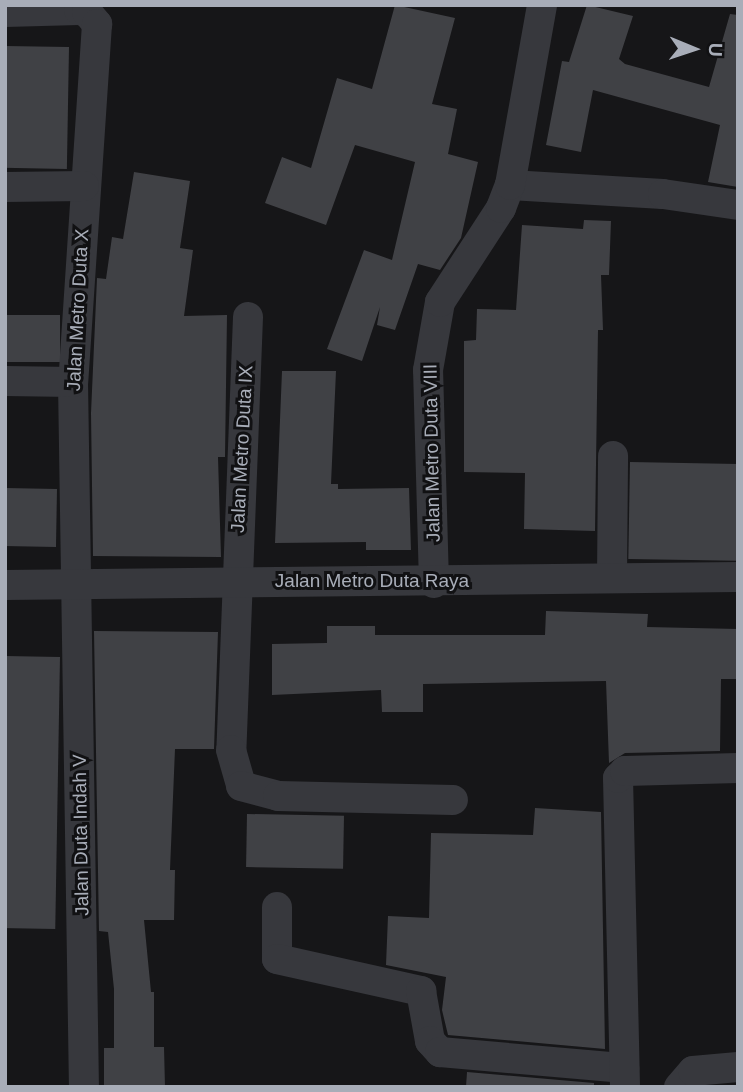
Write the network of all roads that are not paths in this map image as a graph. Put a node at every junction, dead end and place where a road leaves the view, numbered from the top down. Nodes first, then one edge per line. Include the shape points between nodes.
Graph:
1 (542, 8) edge
2 (5, 12) edge
3 (84, 186) junction
4 (510, 186) junction
5 (5, 187) edge
6 (738, 205) edge
7 (248, 317) dead end
8 (5, 381) edge
9 (73, 382) junction
10 (613, 456) dead end
11 (738, 577) edge
12 (612, 578) junction
13 (236, 581) junction
14 (434, 583) junction
15 (5, 584) edge
16 (77, 584) junction
17 (738, 768) edge
18 (453, 800) dead end
19 (277, 907) dead end
20 (738, 1067) edge
21 (625, 1077) edge
22 (84, 1087) edge
23 (679, 1087) edge

1 - 4 street, Jalan Metro Duta VIII
2 - 3 street, Jalan Metro Duta X via 87,12 97,24
3 - 5 street
3 - 9 street, Jalan Metro Duta X
4 - 6 street via 663,194
4 - 14 street, Jalan Metro Duta VIII via 501,208 440,302 428,370
7 - 13 street, Jalan Metro Duta IX
8 - 9 street
9 - 16 street, Jalan Metro Duta X
10 - 12 street
11 - 12 street, Jalan Metro Duta Raya
12 - 14 street, Jalan Metro Duta Raya
13 - 14 street, Jalan Metro Duta Raya
13 - 16 street, Jalan Metro Duta Raya
13 - 18 street, Jalan Metro Duta IX via 231,750 241,786 278,796
15 - 16 street, Jalan Metro Duta Raya
16 - 22 street, Jalan Duta Indah V
17 - 21 street via 625,771 618,778
19 - 21 street via 277,959 421,990 430,1041 440,1052
20 - 23 street via 693,1071

